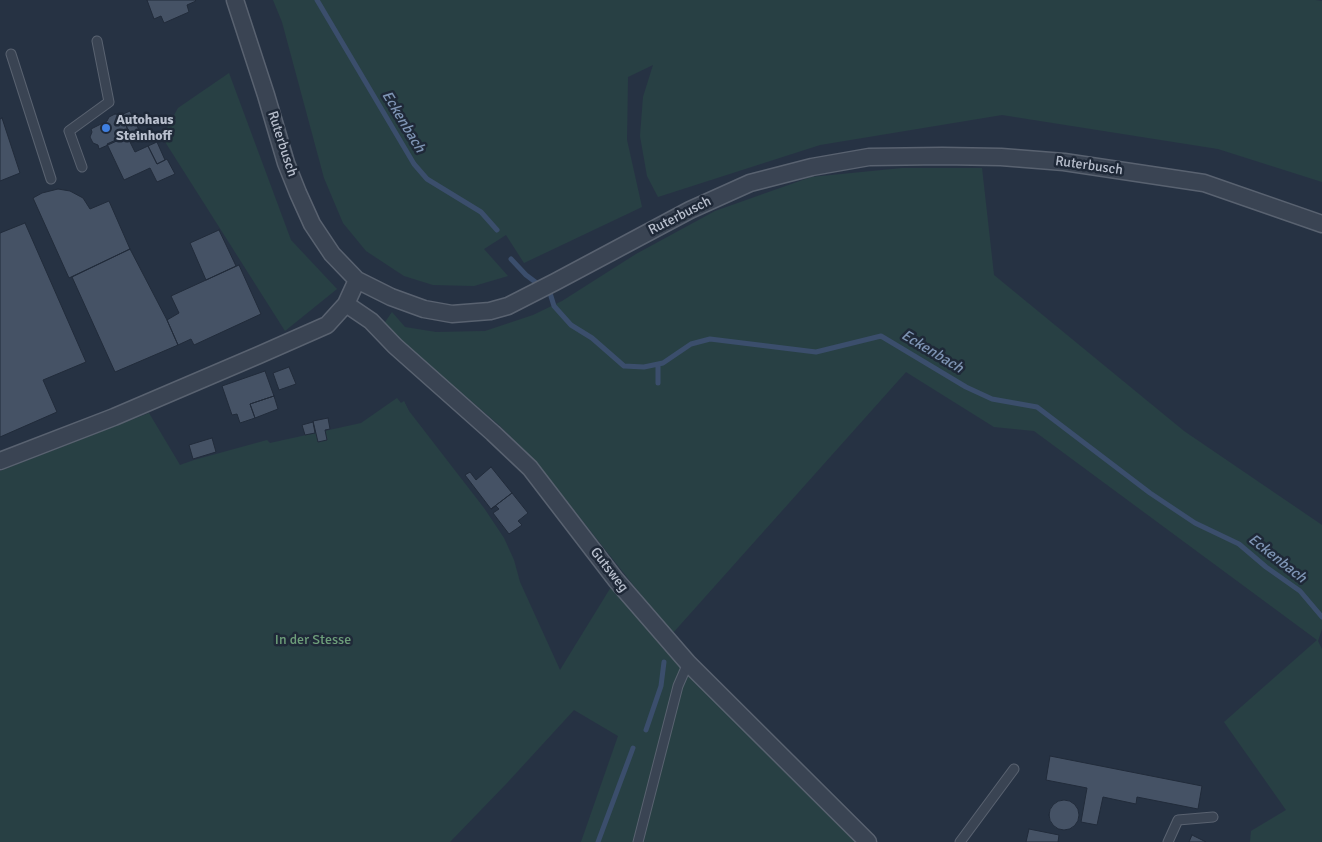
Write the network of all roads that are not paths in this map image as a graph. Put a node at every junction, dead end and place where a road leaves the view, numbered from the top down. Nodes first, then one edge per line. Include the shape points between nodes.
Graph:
1 (235, 0) edge
2 (97, 41) dead end
3 (12, 54) dead end
4 (82, 168) dead end
5 (51, 178) dead end
6 (1322, 224) edge
7 (357, 280) junction
8 (346, 304) junction
9 (0, 461) edge
10 (688, 663) junction
11 (1014, 769) dead end
12 (1213, 817) dead end
13 (638, 842) edge
14 (868, 842) edge
15 (960, 842) edge
16 (1168, 842) edge

1 - 7 street, Ruterbusch via 298,193 312,224 332,254
2 - 4 lane via 109,102 69,131
3 - 5 lane
6 - 7 street, Ruterbusch via 1204,183 1064,162 1002,157 870,157 812,166 750,183 683,213 508,306 490,311 452,314 424,309
7 - 8 street
8 - 9 street via 327,325 277,348
8 - 10 street, Gutsweg via 372,322 530,468 616,580
10 - 13 lane via 678,686
10 - 14 street, Gutsweg
11 - 15 lane
12 - 16 lane via 1178,820

